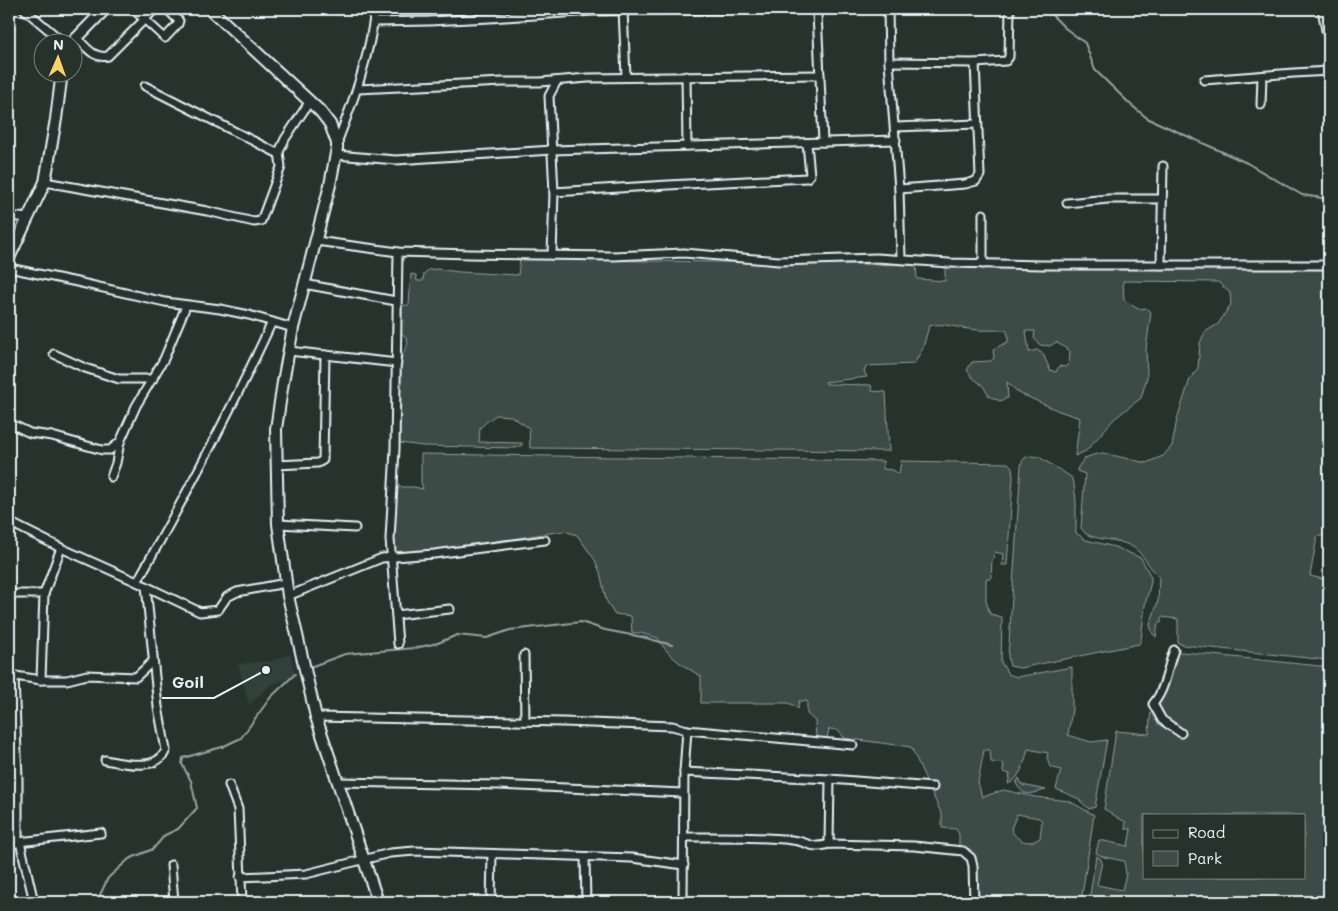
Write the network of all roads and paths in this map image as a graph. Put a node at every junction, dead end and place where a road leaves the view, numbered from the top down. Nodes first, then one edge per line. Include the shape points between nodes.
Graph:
1 (24, 9) edge
2 (133, 9) edge
3 (155, 9) edge
4 (167, 9) edge
5 (210, 9) edge
6 (375, 9) edge
7 (726, 9) edge
8 (888, 9) edge
9 (1010, 9) edge
10 (1322, 9) edge
11 (102, 10) edge
12 (623, 10) junction
13 (695, 10) edge
14 (558, 11) edge
15 (817, 13) dead end
16 (145, 20) junction
17 (374, 22) junction
18 (50, 32) edge
19 (82, 32) edge
20 (82, 45) edge
21 (1329, 46) edge
22 (890, 62) junction
23 (975, 62) junction
24 (1329, 72) edge
25 (820, 75) junction
26 (686, 76) junction
27 (1262, 76) junction
28 (626, 77) junction
29 (1204, 80) dead end
30 (557, 81) junction
31 (61, 82) edge
32 (540, 82) junction
33 (145, 86) dead end
34 (358, 89) junction
35 (549, 96) junction
36 (310, 101) junction
37 (1261, 106) dead end
38 (977, 124) junction
39 (895, 127) junction
40 (896, 140) junction
41 (338, 142) junction
42 (807, 142) junction
43 (823, 142) junction
44 (688, 146) junction
45 (552, 150) junction
46 (279, 154) junction
47 (336, 155) junction
48 (1162, 166) dead end
49 (45, 182) junction
50 (899, 189) junction
51 (554, 192) junction
52 (1162, 199) junction
53 (1067, 203) dead end
54 (983, 214) dead end
55 (9, 216) edge
56 (28, 218) junction
57 (316, 241) junction
58 (398, 252) junction
59 (552, 255) junction
60 (9, 258) edge
61 (901, 259) junction
62 (983, 264) junction
63 (1161, 265) junction
64 (1329, 265) edge
65 (9, 268) edge
66 (304, 284) junction
67 (396, 301) junction
68 (186, 306) junction
69 (272, 322) junction
70 (293, 328) junction
71 (289, 351) junction
72 (54, 354) dead end
73 (325, 355) junction
74 (397, 363) junction
75 (153, 380) junction
76 (9, 423) edge
77 (120, 442) junction
78 (276, 465) junction
79 (111, 477) dead end
80 (9, 522) edge
81 (278, 524) junction
82 (354, 528) dead end
83 (545, 540) dead end
84 (61, 548) junction
85 (391, 556) junction
86 (137, 582) junction
87 (286, 583) junction
88 (146, 586) junction
89 (9, 594) edge
90 (44, 594) junction
91 (288, 596) junction
92 (450, 609) dead end
93 (396, 615) junction
94 (398, 644) dead end
95 (1174, 650) dead end
96 (524, 655) dead end
97 (152, 662) junction
98 (11, 675) edge
99 (41, 680) junction
100 (316, 717) junction
101 (525, 721) junction
102 (687, 730) junction
103 (1181, 733) dead end
104 (853, 745) dead end
105 (105, 760) dead end
106 (684, 772) junction
107 (9, 778) edge
108 (18, 779) junction
109 (830, 779) junction
110 (338, 782) junction
111 (229, 785) dead end
112 (933, 787) dead end
113 (684, 793) junction
114 (101, 833) dead end
115 (684, 837) junction
116 (19, 842) junction
117 (829, 844) junction
118 (9, 846) edge
119 (492, 854) junction
120 (585, 857) junction
121 (365, 860) junction
122 (171, 865) dead end
123 (684, 866) junction
124 (240, 876) junction
125 (34, 902) edge
126 (174, 902) edge
127 (242, 902) edge
128 (378, 902) edge
129 (492, 902) edge
130 (586, 902) edge
131 (683, 902) edge
132 (974, 902) edge

1 - 18 street
2 - 16 street
3 - 16 street
4 - 16 street via 179,21 165,38
5 - 36 street
6 - 17 street
7 - 13 street
8 - 22 street
9 - 23 street via 1008,60
10 - 21 street
11 - 19 street
12 - 13 street
12 - 14 street
12 - 28 street
14 - 17 street via 438,21
15 - 25 street
16 - 20 street via 108,56 99,57
17 - 34 street
22 - 23 street
22 - 39 street
23 - 38 street
24 - 27 street
25 - 26 street
25 - 43 street
26 - 28 street
26 - 44 street
27 - 29 street
27 - 37 street
28 - 30 street
30 - 32 street
30 - 35 street
31 - 49 street
32 - 34 street
32 - 35 street
33 - 46 street
34 - 41 street
35 - 45 street
36 - 41 street via 330,124
36 - 46 street
38 - 39 street
38 - 50 street via 980,172 976,181
39 - 40 street
40 - 43 street
40 - 50 street
41 - 47 street
42 - 43 street
42 - 44 street
42 - 51 street via 810,175 806,178
44 - 45 street
45 - 47 street via 396,160
45 - 51 street
46 - 49 street via 281,167 273,190 260,221 254,222
47 - 57 street
48 - 52 street
49 - 56 street
50 - 61 street
51 - 59 street
52 - 53 street
52 - 63 street
54 - 62 street
55 - 56 street
56 - 60 street
57 - 58 street
57 - 66 street
58 - 59 street
58 - 67 street
59 - 61 street via 684,252 779,261
61 - 62 street
62 - 63 street
63 - 64 street
65 - 68 street
66 - 67 street
66 - 70 street
67 - 74 street
68 - 69 street via 220,309
68 - 75 street
69 - 70 street
69 - 86 street via 219,432
70 - 71 street
71 - 73 street
71 - 78 street via 276,429
72 - 75 street via 119,379
73 - 74 street
73 - 78 street via 323,460
74 - 85 street
75 - 77 street
76 - 77 street via 30,433 102,450 110,450
77 - 79 street
78 - 81 street
80 - 84 street
81 - 82 street
81 - 87 street
83 - 85 street
84 - 86 street
84 - 90 street
85 - 91 street via 371,561
85 - 93 street
86 - 88 street
87 - 88 street via 237,592 227,597 218,610 200,612
87 - 91 street
88 - 97 street
89 - 90 street
90 - 99 street
91 - 100 street
92 - 93 street
93 - 94 street
95 - 103 street via 1164,687 1153,704 1162,720
96 - 101 street
97 - 99 street via 136,677 87,675 67,680
97 - 105 street via 166,750 146,764
98 - 99 street
98 - 108 street
100 - 101 street
100 - 110 street
101 - 102 street via 672,726
102 - 104 street
102 - 106 street
106 - 109 street
106 - 113 street
107 - 108 street
108 - 116 street
109 - 112 street
109 - 117 street
110 - 113 street
110 - 121 street
111 - 124 street via 238,809
113 - 115 street
114 - 116 street
115 - 117 street via 794,840 820,847
115 - 123 street
116 - 118 street
116 - 125 street
117 - 132 street via 963,851 971,858 973,866
119 - 120 street
119 - 121 street via 390,853
119 - 129 street
120 - 123 street via 644,859
120 - 130 street
121 - 124 street via 306,874
121 - 128 street
122 - 126 street
123 - 131 street
124 - 127 street

